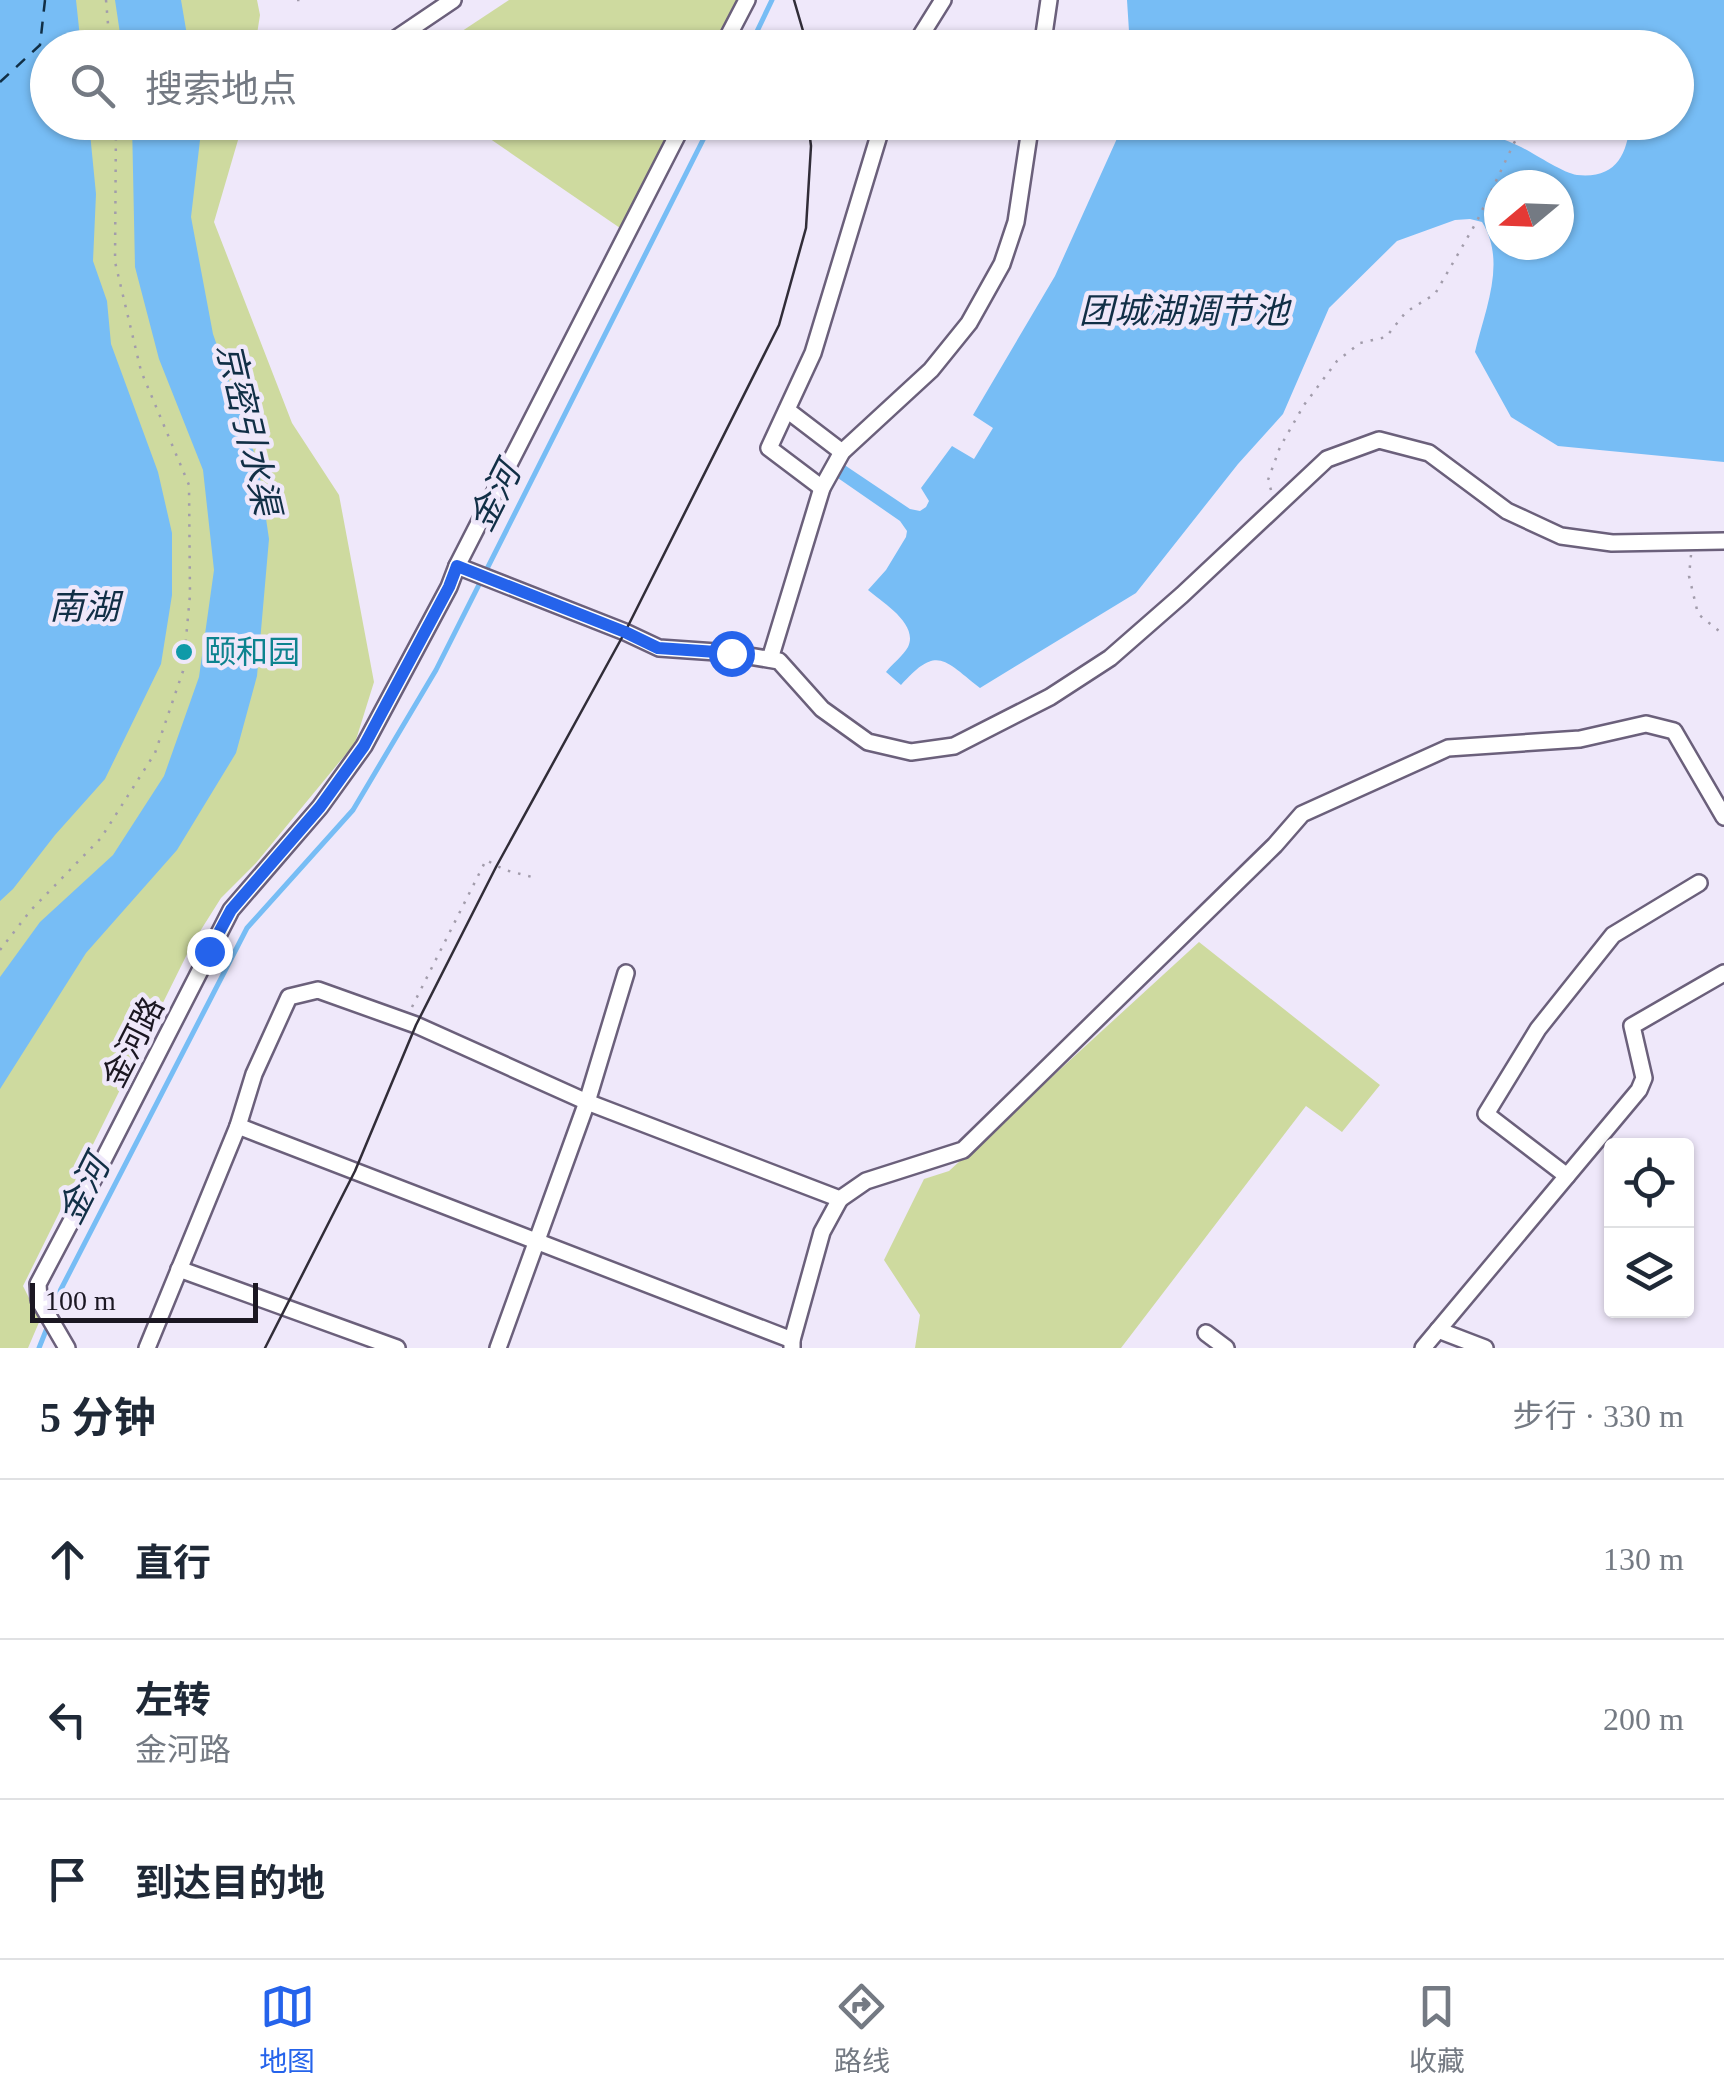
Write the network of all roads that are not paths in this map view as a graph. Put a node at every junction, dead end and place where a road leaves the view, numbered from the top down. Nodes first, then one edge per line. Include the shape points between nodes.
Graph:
1 (453, 0) edge
2 (747, 0) edge
3 (943, 0) edge
4 (1049, 0) edge
5 (409, 30) edge
6 (731, 30) edge
7 (924, 30) edge
8 (1045, 30) edge
9 (675, 140) edge
10 (878, 140) edge
11 (1028, 140) edge
12 (788, 410) junction
13 (842, 452) junction
14 (822, 488) junction
15 (1724, 541) edge
16 (463, 569) junction
17 (770, 659) junction
18 (1724, 817) edge
19 (1700, 882) dead end
20 (626, 973) dead end
21 (1724, 974) edge
22 (587, 1102) junction
23 (238, 1126) junction
24 (1567, 1176) junction
25 (840, 1199) junction
26 (536, 1241) junction
27 (180, 1269) junction
28 (1438, 1330) junction
29 (1206, 1332) dead end
30 (792, 1344) edge
31 (68, 1348) edge
32 (147, 1348) edge
33 (396, 1348) edge
34 (498, 1348) edge
35 (1226, 1348) edge
36 (1423, 1348) edge
37 (1485, 1348) edge

1 - 5 street
2 - 6 street
3 - 7 street
4 - 8 street
9 - 16 street, 金河路
10 - 12 street via 813,353
11 - 13 street via 1016,222 970,323 931,370
12 - 13 street
12 - 14 street via 769,448
13 - 14 street
14 - 17 street
15 - 17 street via 1561,536 1508,511 1429,453 1379,440 1326,459 1110,658 954,746 910,752 868,742
16 - 17 street via 658,648
16 - 31 street, 金河路 via 364,746 231,910 38,1284 39,1300
18 - 25 street via 1674,731 1646,724 1580,739 1448,748 1302,814 963,1150 866,1181
19 - 24 street via 1613,935 1538,1029 1486,1114
20 - 22 street
21 - 24 street via 1632,1026 1644,1078 1639,1090
22 - 23 street via 318,990 289,997
22 - 25 street
22 - 26 street
23 - 26 street
23 - 27 street
24 - 28 street
25 - 30 street via 822,1232
26 - 30 street
26 - 34 street
27 - 32 street
27 - 33 street
28 - 36 street
28 - 37 street
29 - 35 street

